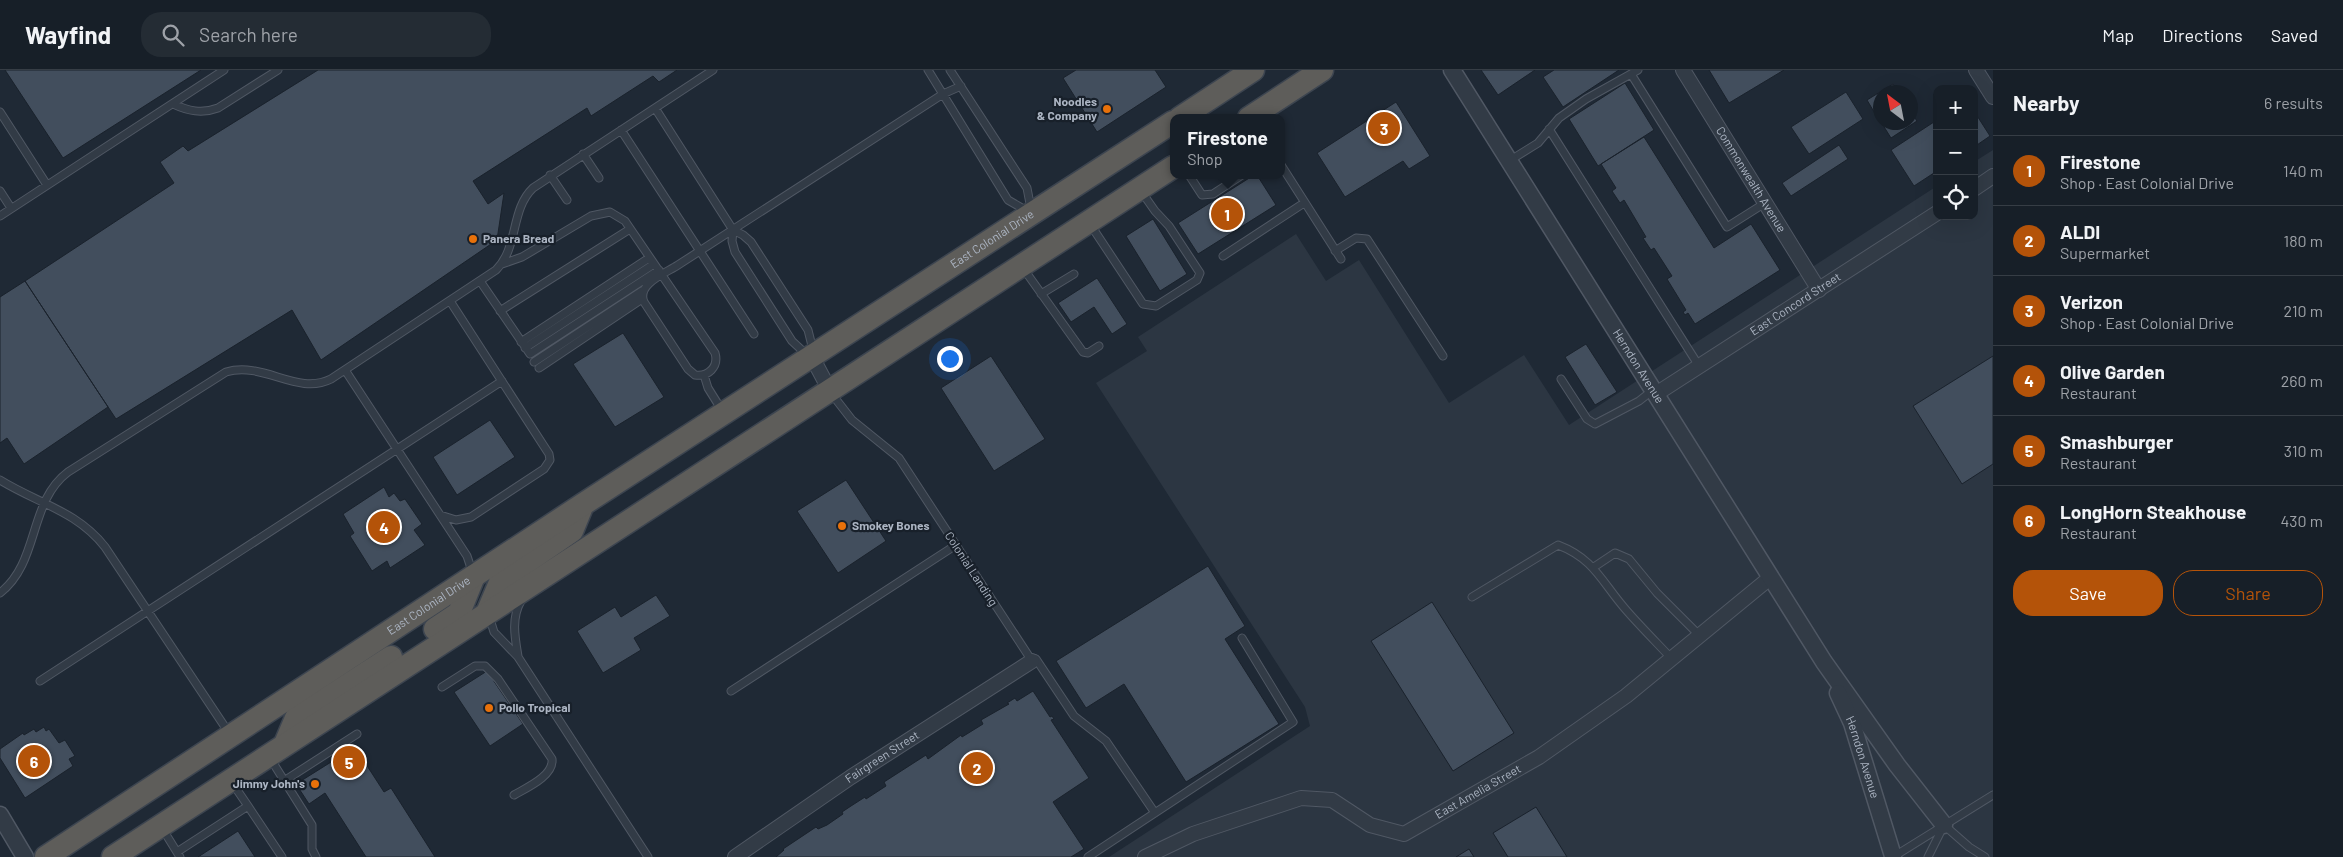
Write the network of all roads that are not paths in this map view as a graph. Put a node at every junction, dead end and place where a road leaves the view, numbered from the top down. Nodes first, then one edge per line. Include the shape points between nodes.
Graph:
1 (224, 70) edge
2 (278, 70) edge
3 (713, 70) edge
4 (928, 70) edge
5 (950, 70) edge
6 (1253, 70) edge
7 (1322, 70) edge
8 (1452, 70) edge
9 (1638, 70) edge
10 (1683, 70) edge
11 (1976, 70) edge
12 (1630, 74) junction
13 (961, 86) junction
14 (943, 94) junction
15 (1993, 97) edge
16 (173, 104) junction
17 (655, 108) junction
18 (0, 112) edge
19 (1186, 114) edge
20 (1256, 114) edge
21 (1170, 124) edge
22 (1549, 129) junction
23 (621, 130) junction
24 (583, 154) junction
25 (1509, 161) junction
26 (1170, 168) edge
27 (1285, 172) edge
28 (550, 176) junction
29 (1993, 176) edge
30 (600, 178) dead end
31 (1192, 179) edge
32 (1236, 179) edge
33 (47, 185) junction
34 (1978, 186) edge
35 (1139, 189) junction
36 (0, 191) edge
37 (566, 200) dead end
38 (1304, 202) junction
39 (1765, 203) junction
40 (11, 208) junction
41 (1032, 214) junction
42 (0, 216) edge
43 (1933, 216) edge
44 (1089, 221) junction
45 (630, 230) junction
46 (733, 230) junction
47 (700, 251) junction
48 (1335, 251) junction
49 (1223, 256) dead end
50 (1341, 259) dead end
51 (652, 261) junction
52 (502, 264) junction
53 (1021, 266) junction
54 (661, 273) junction
55 (1074, 274) dead end
56 (480, 281) junction
57 (1819, 290) junction
58 (1041, 294) junction
59 (642, 295) junction
60 (450, 301) junction
61 (500, 312) junction
62 (754, 334) dead end
63 (1099, 346) dead end
64 (525, 348) junction
65 (1444, 356) dead end
66 (812, 357) junction
67 (536, 365) dead end
68 (1699, 366) junction
69 (345, 370) junction
70 (704, 375) junction
71 (1561, 379) dead end
72 (502, 381) junction
73 (829, 389) junction
74 (1655, 392) junction
75 (724, 414) junction
76 (396, 449) junction
77 (0, 480) edge
78 (44, 502) junction
79 (582, 505) junction
80 (440, 515) junction
81 (956, 545) junction
82 (1594, 567) junction
83 (474, 576) junction
84 (1771, 577) junction
85 (529, 586) junction
86 (0, 593) edge
87 (1472, 598) dead end
88 (147, 611) junction
89 (487, 613) junction
90 (1700, 636) junction
91 (1242, 638) dead end
92 (518, 657) junction
93 (1672, 659) junction
94 (1034, 660) junction
95 (1824, 662) junction
96 (40, 681) dead end
97 (442, 687) dead end
98 (731, 691) dead end
99 (357, 734) dead end
100 (231, 736) junction
101 (277, 750) junction
102 (231, 780) junction
103 (284, 781) junction
104 (514, 795) dead end
105 (1993, 795) edge
106 (248, 806) junction
107 (1155, 813) junction
108 (0, 815) edge
109 (1944, 825) junction
110 (160, 826) junction
111 (121, 855) edge
112 (179, 855) edge
113 (1893, 856) edge
114 (25, 857) edge
115 (46, 857) edge
116 (282, 857) edge
117 (316, 857) edge
118 (648, 857) edge
119 (736, 857) edge
120 (1088, 857) edge
121 (1145, 857) edge
122 (1928, 857) edge
123 (1985, 857) edge

1 - 16 lane
2 - 16 lane via 210,111 192,111
3 - 17 lane
4 - 14 lane
5 - 13 lane
6 - 19 highway
7 - 20 highway
8 - 25 street, Herndon Avenue
9 - 12 lane
10 - 39 street, Commonwealth Avenue
11 - 15 street
12 - 22 lane via 1558,118
12 - 39 lane via 1726,228
13 - 14 lane
13 - 41 lane via 1027,188
14 - 41 lane via 1008,200
14 - 46 lane
16 - 33 lane
17 - 23 lane
17 - 46 lane
18 - 33 lane
21 - 41 highway, East Colonial Drive
22 - 25 lane via 1538,143
22 - 68 lane
23 - 24 lane
23 - 47 lane
24 - 28 lane
24 - 30 lane
25 - 74 street, Herndon Avenue
26 - 35 highway
27 - 38 lane
28 - 37 lane
28 - 52 lane via 523,199 510,250
29 - 34 street
31 - 32 lane via 1202,195 1213,194
33 - 40 lane
35 - 44 highway
35 - 44 lane via 1169,226 1200,273 1197,280 1156,306 1143,304
36 - 40 lane
38 - 48 lane
38 - 49 lane
39 - 57 street, Commonwealth Avenue
40 - 42 lane
41 - 66 highway, East Colonial Drive
43 - 57 street, East Concord Street
44 - 53 highway
45 - 51 lane
45 - 52 lane via 616,214 597,214 522,257
45 - 61 lane
46 - 47 lane
46 - 66 lane via 735,252 796,346
46 - 66 lane via 751,242 808,330 813,344
47 - 54 lane
47 - 62 lane
48 - 50 lane
48 - 65 lane via 1356,238 1367,240
51 - 54 lane
51 - 64 lane
52 - 56 lane
53 - 58 lane
53 - 73 highway
54 - 59 lane via 647,285
54 - 64 lane
54 - 70 lane via 715,353 716,364
55 - 58 lane
56 - 60 lane
56 - 61 lane
57 - 68 street, East Concord Street
58 - 63 lane via 1082,352
59 - 67 lane
59 - 70 lane via 688,369 695,375
60 - 69 lane
60 - 72 lane
61 - 64 lane
66 - 73 street
66 - 75 highway, East Colonial Drive
68 - 74 street, East Concord Street
69 - 76 lane
69 - 78 lane via 327,382 316,384 303,384 251,369 218,375 68,472 55,483
70 - 75 lane
71 - 74 lane via 1587,419 1595,424
72 - 76 lane
72 - 80 lane via 549,454 549,464 471,517 456,520
73 - 81 lane, Colonial Landing via 852,420 899,458
73 - 85 highway
74 - 84 street, Herndon Avenue
75 - 79 highway, East Colonial Drive
76 - 80 lane
76 - 88 lane
77 - 78 lane
78 - 86 lane via 21,569
78 - 88 lane via 78,520 94,533
79 - 83 highway, East Colonial Drive
79 - 89 highway via 572,531 501,580
80 - 83 lane via 466,556
81 - 94 lane, Colonial Landing
81 - 98 lane
82 - 87 lane via 1558,545
82 - 90 lane via 1615,553 1629,559
82 - 93 lane via 1626,611
83 - 100 highway, East Colonial Drive
83 - 101 highway via 459,613 296,718
84 - 90 street, East Amelia Street
84 - 95 street, Herndon Avenue
85 - 89 highway
85 - 92 lane via 515,619
88 - 96 lane
88 - 100 lane
89 - 92 lane via 494,632
89 - 101 highway
90 - 93 street, East Amelia Street
91 - 107 lane via 1293,722
92 - 118 lane
93 - 121 street, East Amelia Street via 1539,757 1404,834 1370,825 1332,800 1301,798 1193,834
94 - 107 lane, Colonial Landing via 1074,716 1106,741
94 - 119 street, Fairgreen Street via 851,777
95 - 109 street, Herndon Avenue
95 - 113 street, Herndon Avenue via 1852,724
97 - 104 lane via 475,666 485,666 498,679 552,759 546,774
99 - 103 lane
100 - 115 highway, East Colonial Drive
101 - 102 highway
101 - 103 lane
102 - 106 lane
102 - 110 highway
103 - 117 lane via 312,825 312,849
105 - 109 lane
106 - 112 lane
106 - 116 lane
107 - 120 lane
108 - 114 street
109 - 113 lane
109 - 122 lane
109 - 123 lane
110 - 111 highway
110 - 112 lane

